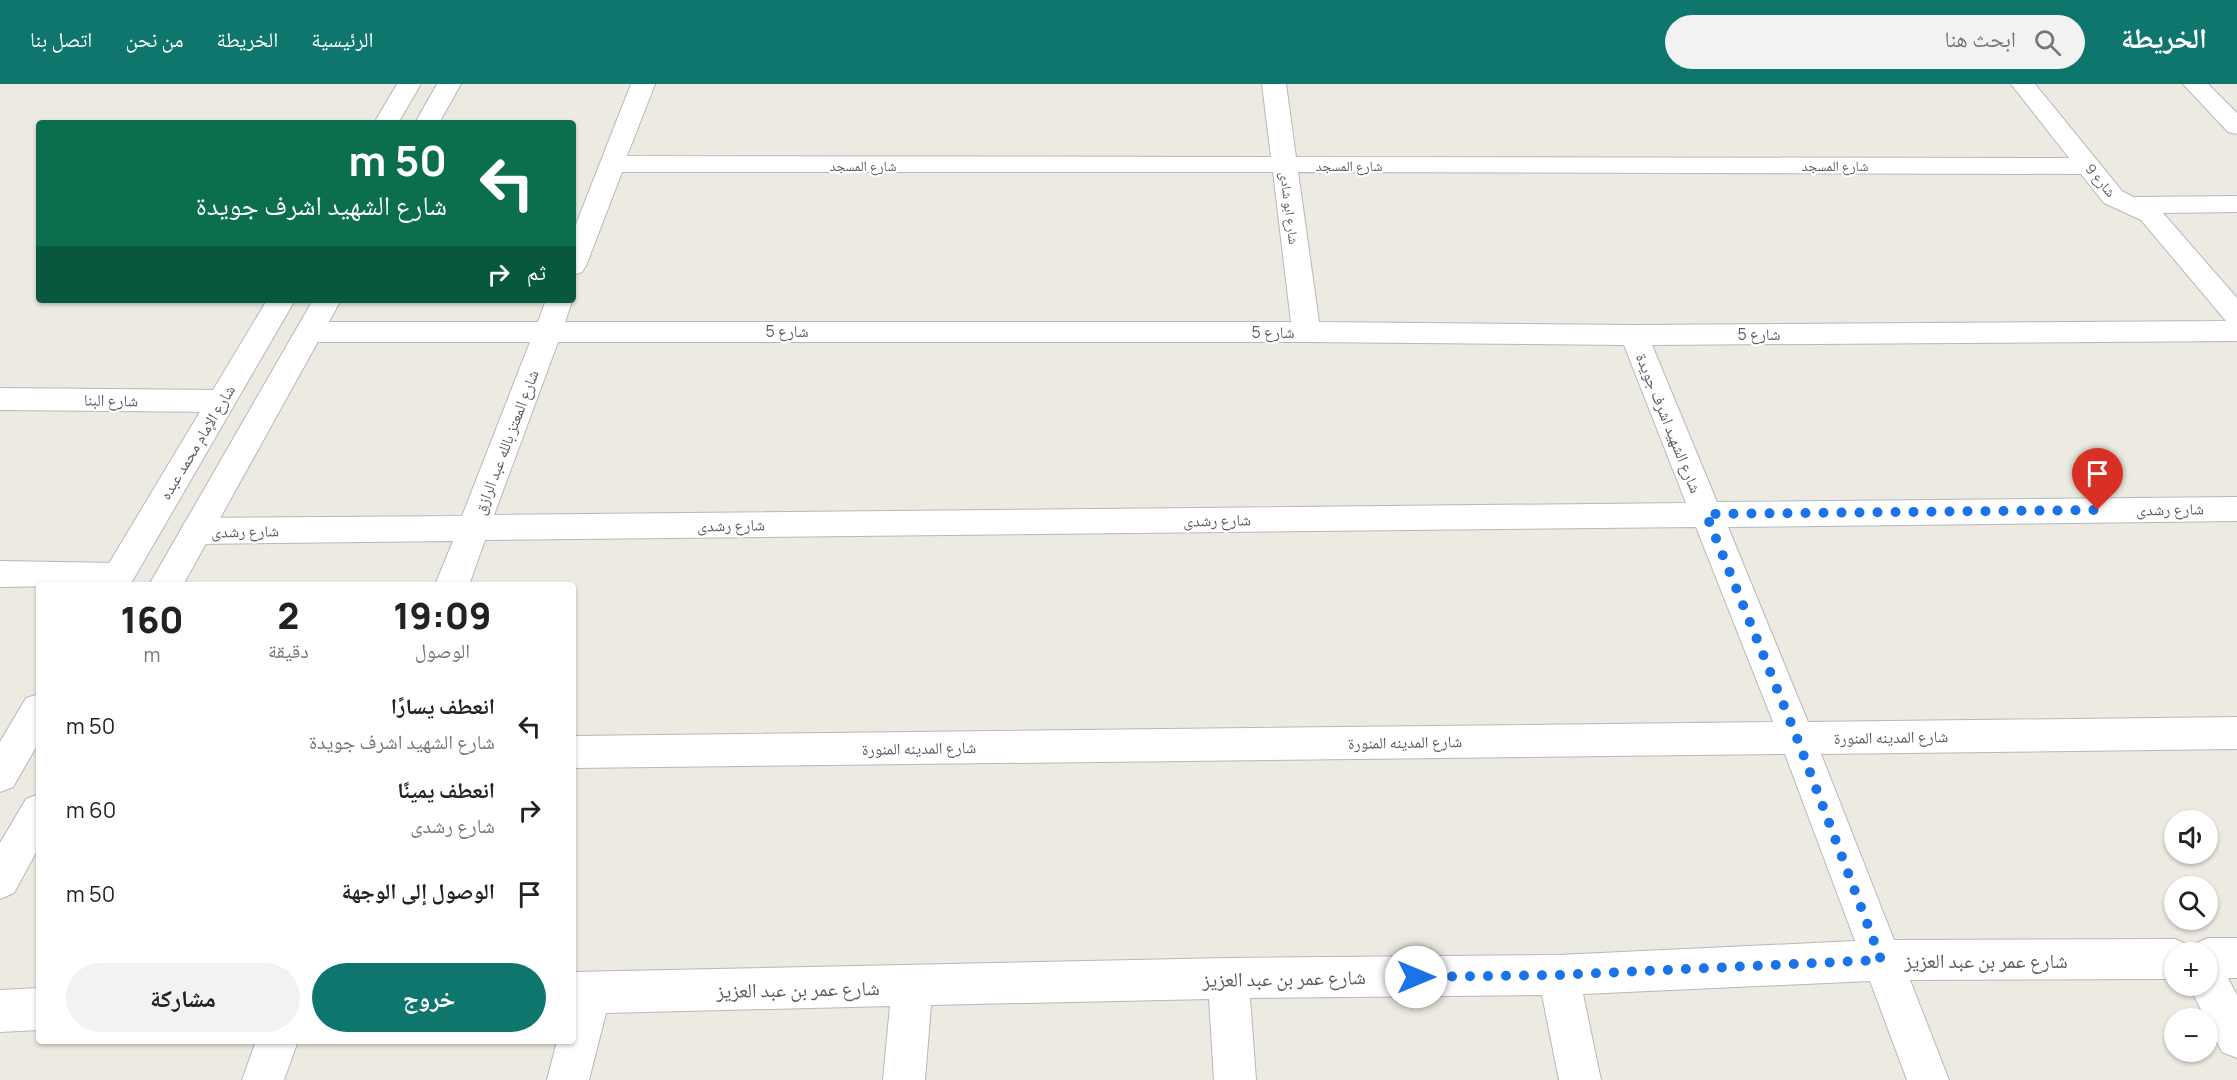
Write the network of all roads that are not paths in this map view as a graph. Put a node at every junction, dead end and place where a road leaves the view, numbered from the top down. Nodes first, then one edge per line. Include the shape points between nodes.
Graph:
1 (409, 84) edge
2 (448, 84) edge
3 (643, 84) edge
4 (1274, 84) edge
5 (2023, 84) edge
6 (2194, 84) edge
7 (388, 120) edge
8 (429, 120) edge
9 (2237, 128) edge
10 (610, 164) junction
11 (1285, 165) junction
12 (2088, 166) junction
13 (2237, 204) edge
14 (2134, 205) junction
15 (576, 258) edge
16 (279, 303) edge
17 (325, 303) edge
18 (559, 303) edge
19 (2237, 316) edge
20 (549, 331) junction
21 (2237, 331) edge
22 (309, 332) junction
23 (1306, 332) junction
24 (1634, 335) junction
25 (0, 399) edge
26 (221, 401) junction
27 (180, 471) junction
28 (231, 471) junction
29 (2237, 509) edge
30 (1706, 514) junction
31 (473, 528) junction
32 (196, 531) junction
33 (0, 574) edge
34 (116, 580) edge
35 (168, 582) edge
36 (453, 582) edge
37 (21, 726) edge
38 (2237, 733) edge
39 (1797, 738) junction
40 (576, 752) edge
41 (0, 775) edge
42 (36, 816) edge
43 (0, 880) edge
44 (2164, 958) edge
45 (2218, 958) edge
46 (2237, 958) edge
47 (1881, 960) junction
48 (1558, 975) junction
49 (1228, 978) junction
50 (912, 987) junction
51 (582, 993) edge
52 (2215, 996) edge
53 (36, 1009) edge
54 (0, 1011) edge
55 (576, 1030) edge
56 (2237, 1037) edge
57 (277, 1044) edge
58 (574, 1044) edge
59 (263, 1080) edge
60 (568, 1080) edge
61 (904, 1080) edge
62 (1235, 1080) edge
63 (1580, 1080) edge
64 (1928, 1080) edge

1 - 7 street
2 - 8 street
3 - 10 street
4 - 11 street, شارع ابو شادى
5 - 12 street, شارع 9
6 - 9 street
10 - 11 street, شارع المسجد
10 - 15 street
11 - 12 street, شارع المسجد
11 - 23 street, شارع ابو شادى
12 - 14 street, شارع 9 via 2113,197
13 - 14 street
14 - 19 street, شارع 9 via 2150,214
16 - 26 street, شارع الإمام محمد عبده
17 - 22 street
18 - 20 street, شارع المعتز بالله عبد الرازق
20 - 22 street, شارع 5
20 - 23 street, شارع 5
20 - 31 street, شارع المعتز بالله عبد الرازق
21 - 24 street, شارع 5
22 - 28 street
23 - 24 street, شارع 5
24 - 30 street, شارع الشهيد اشرف جويدة
25 - 26 street, شارع البنا
26 - 27 street, شارع الإمام محمد عبده
27 - 28 street
27 - 34 street, شارع الإمام محمد عبده
28 - 32 street
29 - 30 street, شارع رشدى
30 - 31 street, شارع رشدى
30 - 39 street, شارع الشهيد اشرف جويدة
31 - 32 street, شارع رشدى
31 - 36 street, شارع المعتز بالله عبد الرازق
32 - 35 street
33 - 34 street
37 - 41 street
38 - 39 street, شارع المدينه المنورة
39 - 40 street, شارع المدينه المنورة
39 - 47 street, شارع الشهيد اشرف جويدة
42 - 43 street
44 - 47 street, شارع عمر بن عبد العزيز
45 - 46 street
47 - 48 street, شارع عمر بن عبد العزيز
47 - 64 street, شارع الشهيد اشرف جويدة
48 - 49 street, شارع عمر بن عبد العزيز
48 - 63 street
49 - 50 street, شارع عمر بن عبد العزيز
49 - 62 street
50 - 51 street, شارع عمر بن عبد العزيز
50 - 61 street
51 - 55 street
52 - 56 street
53 - 54 street
57 - 59 street
58 - 60 street

